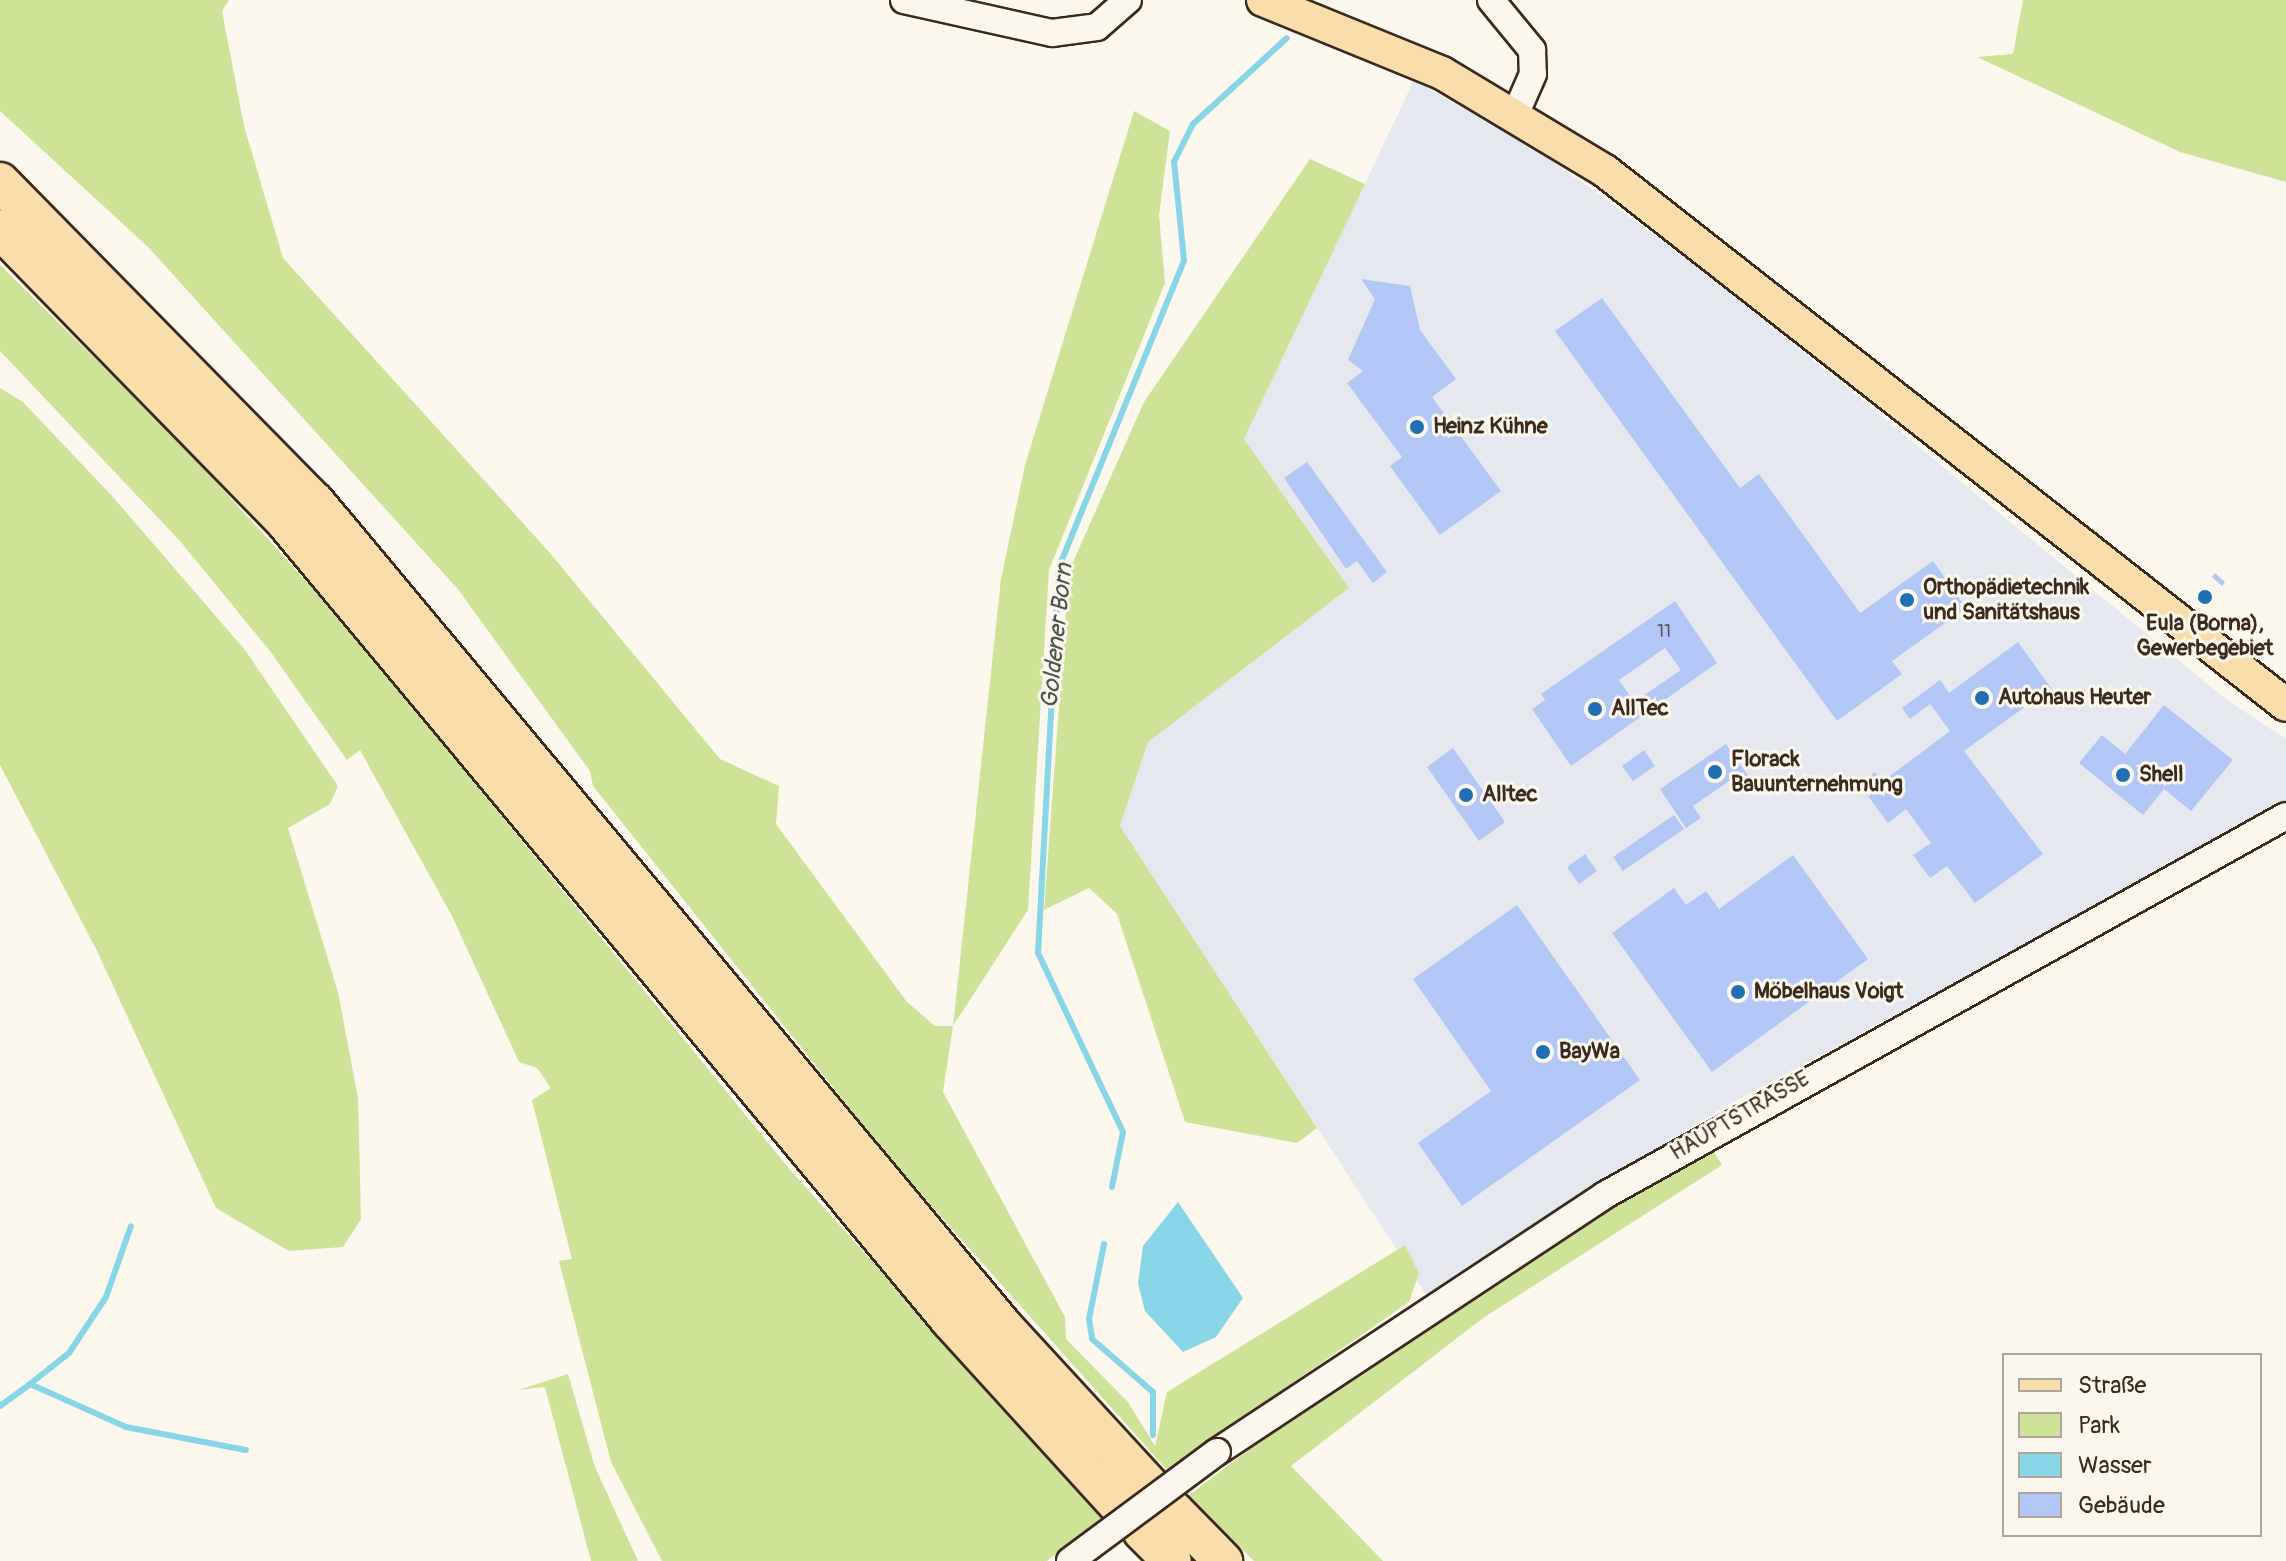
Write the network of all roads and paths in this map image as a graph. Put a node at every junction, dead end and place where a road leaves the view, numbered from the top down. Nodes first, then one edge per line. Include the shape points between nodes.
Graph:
1 (904, 0) edge
2 (1263, 0) edge
3 (1491, 0) edge
4 (1126, 5) edge
5 (1516, 113) junction
6 (0, 182) edge
7 (0, 229) edge
8 (2286, 705) edge
9 (2286, 816) edge
10 (1146, 1508) junction
11 (1070, 1561) edge
12 (1172, 1561) edge
13 (1223, 1561) edge

1 - 4 street via 1052,33 1097,27
2 - 5 main road via 1391,50
3 - 5 street via 1532,50 1533,74
5 - 8 main road via 1716,255
6 - 10 highway via 225,402 389,586 1001,1324
7 - 10 highway via 203,431 304,544 939,1308
9 - 11 street, HAUPTSTRASSE, bridge via 1619,1187 1217,1452
10 - 12 highway
10 - 13 highway

